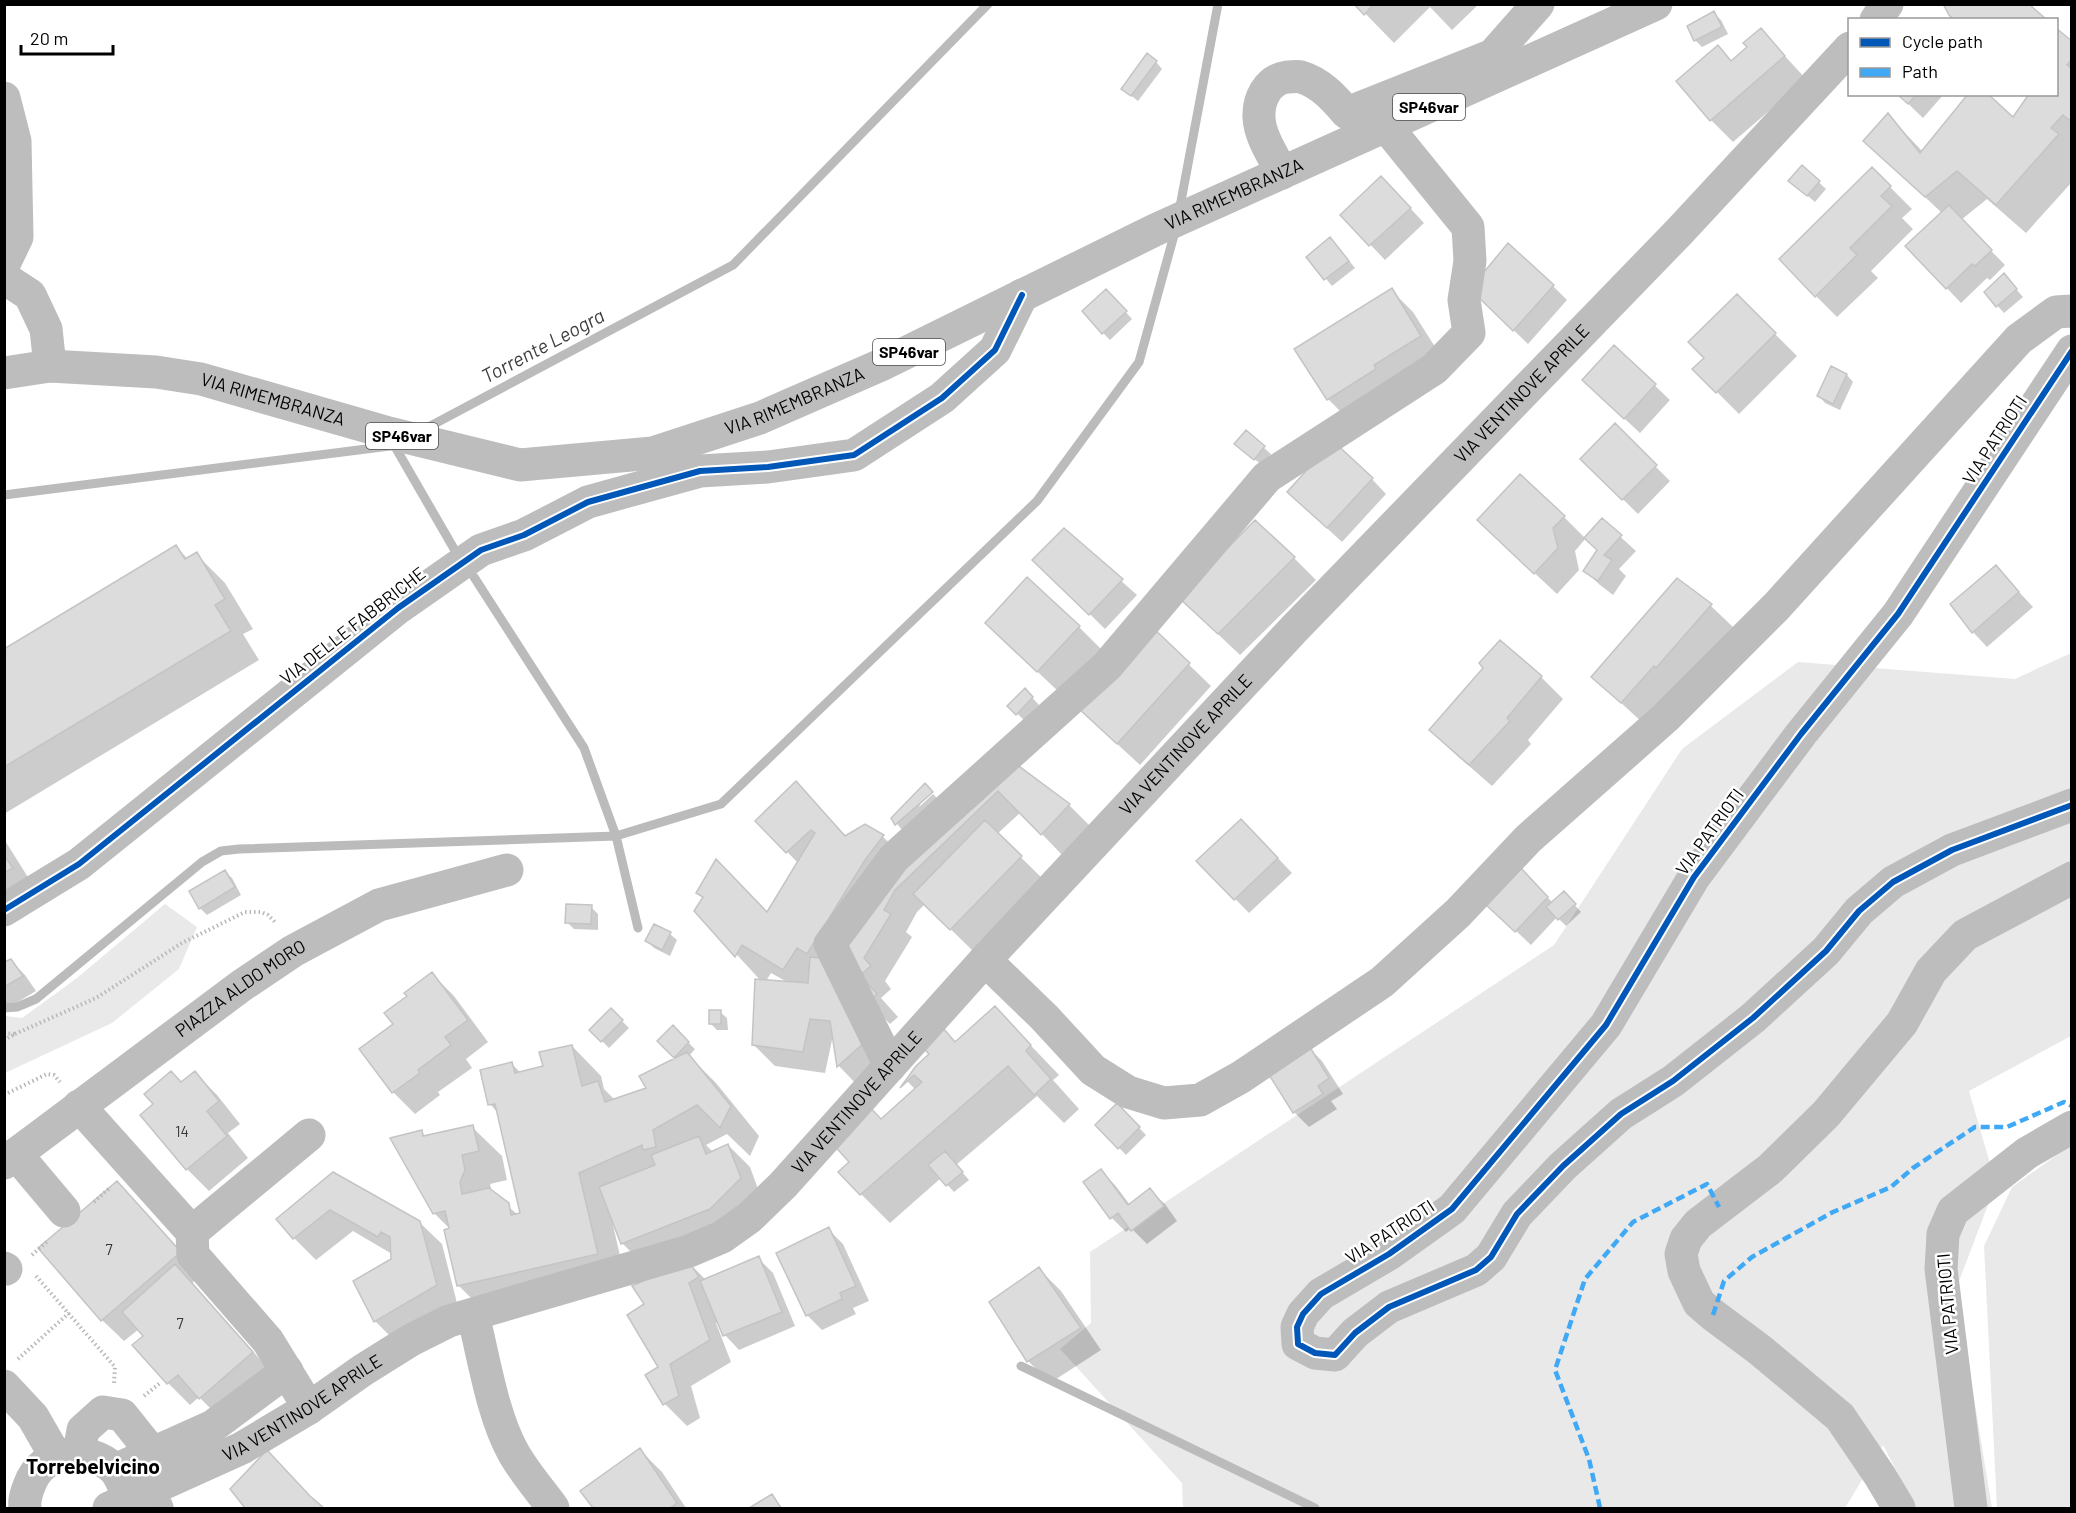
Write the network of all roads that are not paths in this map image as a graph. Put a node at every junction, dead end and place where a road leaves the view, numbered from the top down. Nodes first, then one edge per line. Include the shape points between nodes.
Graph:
1 (1538, 4) edge
2 (1656, 4) edge
3 (1864, 4) edge
4 (1887, 4) edge
5 (1857, 18) edge
6 (1877, 18) edge
7 (1848, 38) edge
8 (1841, 56) edge
9 (4, 98) edge
10 (1347, 113) junction
11 (1386, 126) junction
12 (1295, 167) junction
13 (4, 264) edge
14 (4, 278) edge
15 (1022, 296) junction
16 (2072, 311) edge
17 (2072, 351) edge
18 (50, 366) junction
19 (4, 373) edge
20 (2072, 805) edge
21 (507, 870) dead end
22 (2072, 878) edge
23 (4, 910) edge
24 (985, 960) junction
25 (890, 1066) junction
26 (79, 1106) junction
27 (2072, 1127) edge
28 (309, 1135) dead end
29 (10, 1158) edge
30 (64, 1211) dead end
31 (192, 1232) junction
32 (473, 1315) junction
33 (287, 1371) junction
34 (10, 1373) edge
35 (309, 1408) junction
36 (150, 1454) junction
37 (67, 1455) junction
38 (115, 1470) junction
39 (142, 1498) edge
40 (25, 1509) edge
41 (554, 1509) edge
42 (1899, 1509) edge
43 (1971, 1509) edge

1 - 10 street via 1493,55
2 - 11 street, VIA RIMEMBRANZA / SP46var
3 - 5 street
4 - 6 street
7 - 8 street, VIA VENTINOVE APRILE
8 - 24 street, VIA VENTINOVE APRILE via 1679,232 1294,628
9 - 13 street via 15,141 17,237
10 - 12 street
10 - 12 street via 1328,91 1300,76 1281,78 1268,87 1259,119 1265,138
11 - 12 street, VIA RIMEMBRANZA / SP46var
11 - 25 street via 1468,227 1470,261 1464,300 1469,333 1434,369 1267,477 1107,666 894,858 830,944
12 - 15 street, VIA RIMEMBRANZA / SP46var
14 - 18 street via 30,296 46,329
15 - 18 street, VIA RIMEMBRANZA / SP46var via 760,418 653,453 520,465 389,433 201,379 156,372
15 - 23 street, VIA DELLE FABBRICHE via 995,350 942,398 854,455 768,467 700,471 588,502 524,535 481,550 398,608 79,864
16 - 24 street via 2056,312 2019,339 1776,607 1665,718 1528,839 1458,913 1382,982 1241,1077 1200,1100 1164,1103 1128,1092 1092,1070
17 - 20 street, VIA PATRIOTI via 1898,614 1801,734 1694,878 1606,1025 1452,1209 1389,1254 1321,1294 1302,1314 1297,1327 1298,1344 1315,1353 1335,1355 1355,1333 1389,1307 1476,1270 1491,1257 1516,1214 1563,1166 1621,1113 1673,1081 1753,1018 1893,882 1952,850
18 - 19 street, SP46var
21 - 26 street, PIAZZA ALDO MORO via 379,905 293,951
22 - 42 street via 1965,934 1931,971 1902,1023 1826,1113 1771,1168 1698,1224 1686,1239 1681,1254 1684,1271 1699,1302 1840,1417
24 - 25 street, VIA VENTINOVE APRILE
25 - 32 street, VIA VENTINOVE APRILE via 783,1185 722,1237 689,1251
26 - 29 street, PIAZZA ALDO MORO
26 - 31 street
27 - 43 street, VIA PATRIOTI via 2027,1153 1953,1211 1942,1234 1941,1269
28 - 31 street
29 - 30 street
31 - 33 street via 193,1255 268,1341
32 - 35 street, VIA VENTINOVE APRILE via 449,1321 411,1340
32 - 41 street via 504,1431 526,1473
33 - 35 street
33 - 36 street via 213,1426
34 - 37 street via 33,1417
35 - 39 street, VIA VENTINOVE APRILE via 242,1448
36 - 37 street via 122,1414 103,1412 83,1430
36 - 38 street
36 - 39 street
37 - 38 street via 96,1456
37 - 40 street via 46,1462 32,1478
38 - 39 street

